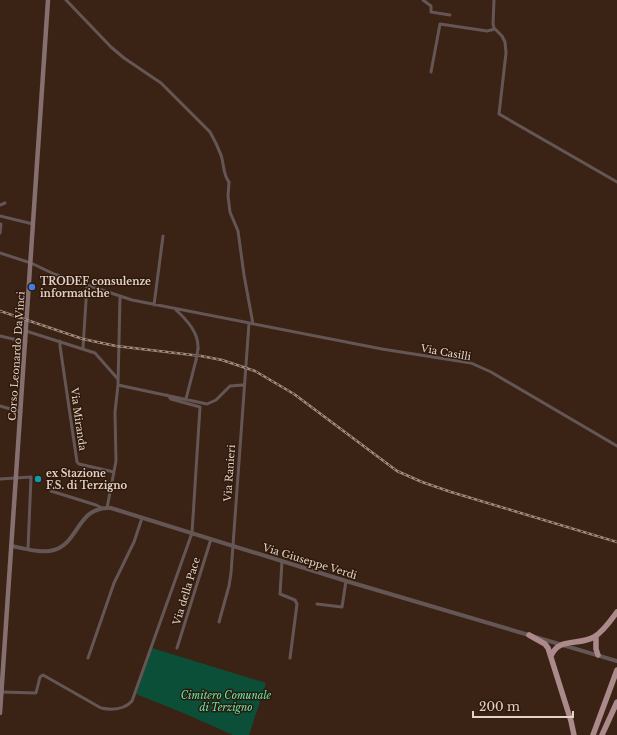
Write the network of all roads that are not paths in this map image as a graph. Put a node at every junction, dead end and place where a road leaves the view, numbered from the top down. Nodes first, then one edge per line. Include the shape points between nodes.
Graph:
1 (48, 0) edge
2 (66, 0) edge
3 (423, 0) edge
4 (494, 0) edge
5 (450, 15) dead end
6 (495, 29) junction
7 (431, 72) dead end
8 (617, 182) edge
9 (5, 203) dead end
10 (0, 205) edge
11 (0, 216) edge
12 (1, 224) dead end
13 (34, 225) junction
14 (0, 233) edge
15 (163, 236) dead end
16 (0, 253) edge
17 (31, 263) junction
18 (87, 285) junction
19 (120, 297) junction
20 (154, 305) junction
21 (175, 309) junction
22 (249, 323) junction
23 (253, 324) junction
24 (26, 331) junction
25 (0, 336) edge
26 (60, 341) junction
27 (26, 342) junction
28 (83, 348) junction
29 (117, 378) junction
30 (118, 385) junction
31 (244, 385) junction
32 (167, 395) junction
33 (186, 400) junction
34 (0, 406) edge
35 (21, 412) junction
36 (617, 446) edge
37 (114, 472) junction
38 (16, 478) junction
39 (0, 479) edge
40 (51, 491) dead end
41 (104, 508) junction
42 (142, 518) junction
43 (192, 533) junction
44 (211, 539) junction
45 (11, 546) junction
46 (233, 546) junction
47 (28, 549) junction
48 (282, 560) junction
49 (346, 581) junction
50 (317, 604) dead end
51 (617, 612) edge
52 (219, 622) dead end
53 (529, 635) junction
54 (596, 636) junction
55 (2, 642) edge
56 (562, 644) junction
57 (177, 648) dead end
58 (598, 655) junction
59 (551, 656) junction
60 (88, 658) dead end
61 (290, 658) dead end
62 (617, 661) edge
63 (617, 670) edge
64 (1, 692) junction
65 (617, 702) edge
66 (0, 713) edge
67 (574, 735) edge
68 (593, 735) edge
69 (602, 735) edge

1 - 13 main road, Corso Leonardo Da Vinci
2 - 23 street via 111,47 161,83 213,137 229,182 230,212 238,231
3 - 5 street via 431,6 431,12
4 - 6 street
6 - 7 street via 487,31 440,24
6 - 8 street via 505,42 506,53 499,114
9 - 10 street
11 - 13 street
12 - 14 street
13 - 17 main road, Corso Leonardo Da Vinci
15 - 20 street
16 - 17 street, Via Casilli
17 - 18 street, Via Casilli
17 - 24 main road, Corso Leonardo Da Vinci
18 - 19 street, Via Casilli
18 - 28 street
19 - 20 street, Via Casilli
19 - 29 street
20 - 21 street, Via Casilli
21 - 22 street, Via Casilli
21 - 33 street, bridge via 198,338 196,360
22 - 23 street, Via Casilli
22 - 31 street, Via Ranieri
23 - 36 street, Via Casilli via 471,363 491,372
24 - 26 street
24 - 27 main road, Corso Leonardo Da Vinci
25 - 27 street
26 - 28 street
26 - 37 street, Via Miranda via 77,462
27 - 35 main road, Corso Leonardo Da Vinci
28 - 29 street via 98,355
29 - 30 street
30 - 32 street
30 - 37 street
31 - 33 street via 230,386 216,400 207,404
31 - 46 street, Via Ranieri
32 - 33 street
32 - 43 street via 171,399 200,407
34 - 35 street
35 - 38 main road, Corso Leonardo Da Vinci
37 - 41 street
38 - 39 street
38 - 45 main road, Corso Leonardo Da Vinci
38 - 47 street via 31,477
40 - 41 street
41 - 42 street, Via Giuseppe Verdi
41 - 47 street via 98,508 90,513 59,548 48,551
42 - 43 street, Via Giuseppe Verdi
42 - 60 street via 134,542 114,583
43 - 44 street, Via Giuseppe Verdi
43 - 64 street via 129,704 110,710 101,708 45,675 40,677 36,693
44 - 46 street, Via Giuseppe Verdi
44 - 57 street, Via della Pace
45 - 47 street
45 - 55 main road, Corso Leonardo Da Vinci
46 - 48 street, Via Giuseppe Verdi
46 - 52 street, Via Ranieri via 230,581
48 - 49 street, Via Giuseppe Verdi
48 - 61 street via 280,594 295,600 297,604
49 - 50 street via 342,607
49 - 53 street, Via Giuseppe Verdi
51 - 54 highway
53 - 56 street, Via Giuseppe Verdi
53 - 59 highway via 545,644
54 - 56 highway
54 - 58 highway
55 - 64 main road, Corso Leonardo Da Vinci
56 - 58 street, Via Giuseppe Verdi
56 - 59 highway via 554,649
58 - 62 street, Via Giuseppe Verdi
59 - 67 highway
63 - 68 highway
64 - 66 main road, Corso Leonardo Da Vinci
65 - 69 highway

